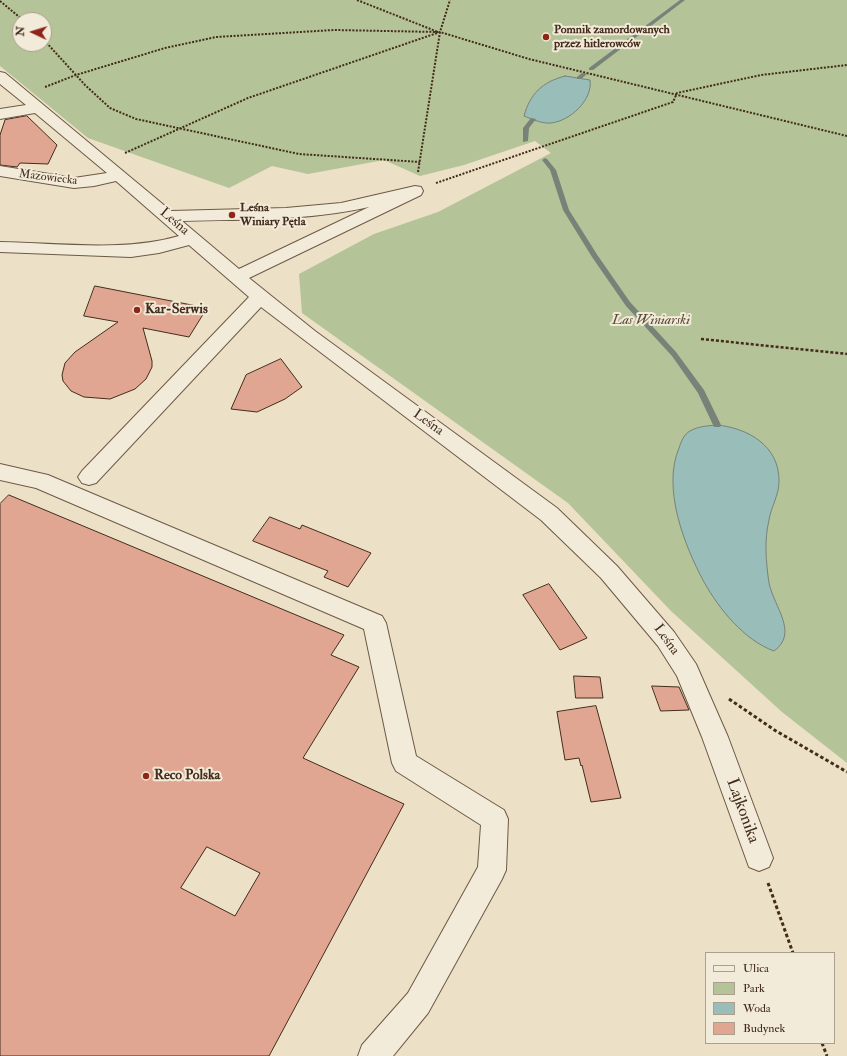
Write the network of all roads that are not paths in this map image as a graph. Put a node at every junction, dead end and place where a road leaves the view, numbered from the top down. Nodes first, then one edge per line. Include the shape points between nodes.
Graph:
1 (0, 76) edge
2 (40, 108) junction
3 (0, 114) edge
4 (0, 171) edge
5 (119, 175) junction
6 (167, 216) junction
7 (192, 238) junction
8 (0, 248) edge
9 (237, 277) junction
10 (260, 296) junction
11 (0, 472) edge
12 (89, 477) dead end
13 (687, 670) joint
14 (759, 858) road end
15 (373, 1056) edge

1 - 2 street, Leśna
2 - 3 street
2 - 5 street, Leśna
4 - 5 street, Mazowiecka via 74,183 94,182
5 - 6 street, Leśna
6 - 7 street, Leśna
6 - 9 street via 286,213 341,208 415,191
7 - 8 street via 159,248 131,251
7 - 9 street, Leśna
9 - 10 street, Leśna
10 - 12 street
10 - 13 street, Leśna via 308,335 549,514 609,572 666,639
11 - 15 street via 40,480 374,623 406,763 495,819 492,870 418,1003
13 - 14 street, Lajkonika via 715,737

